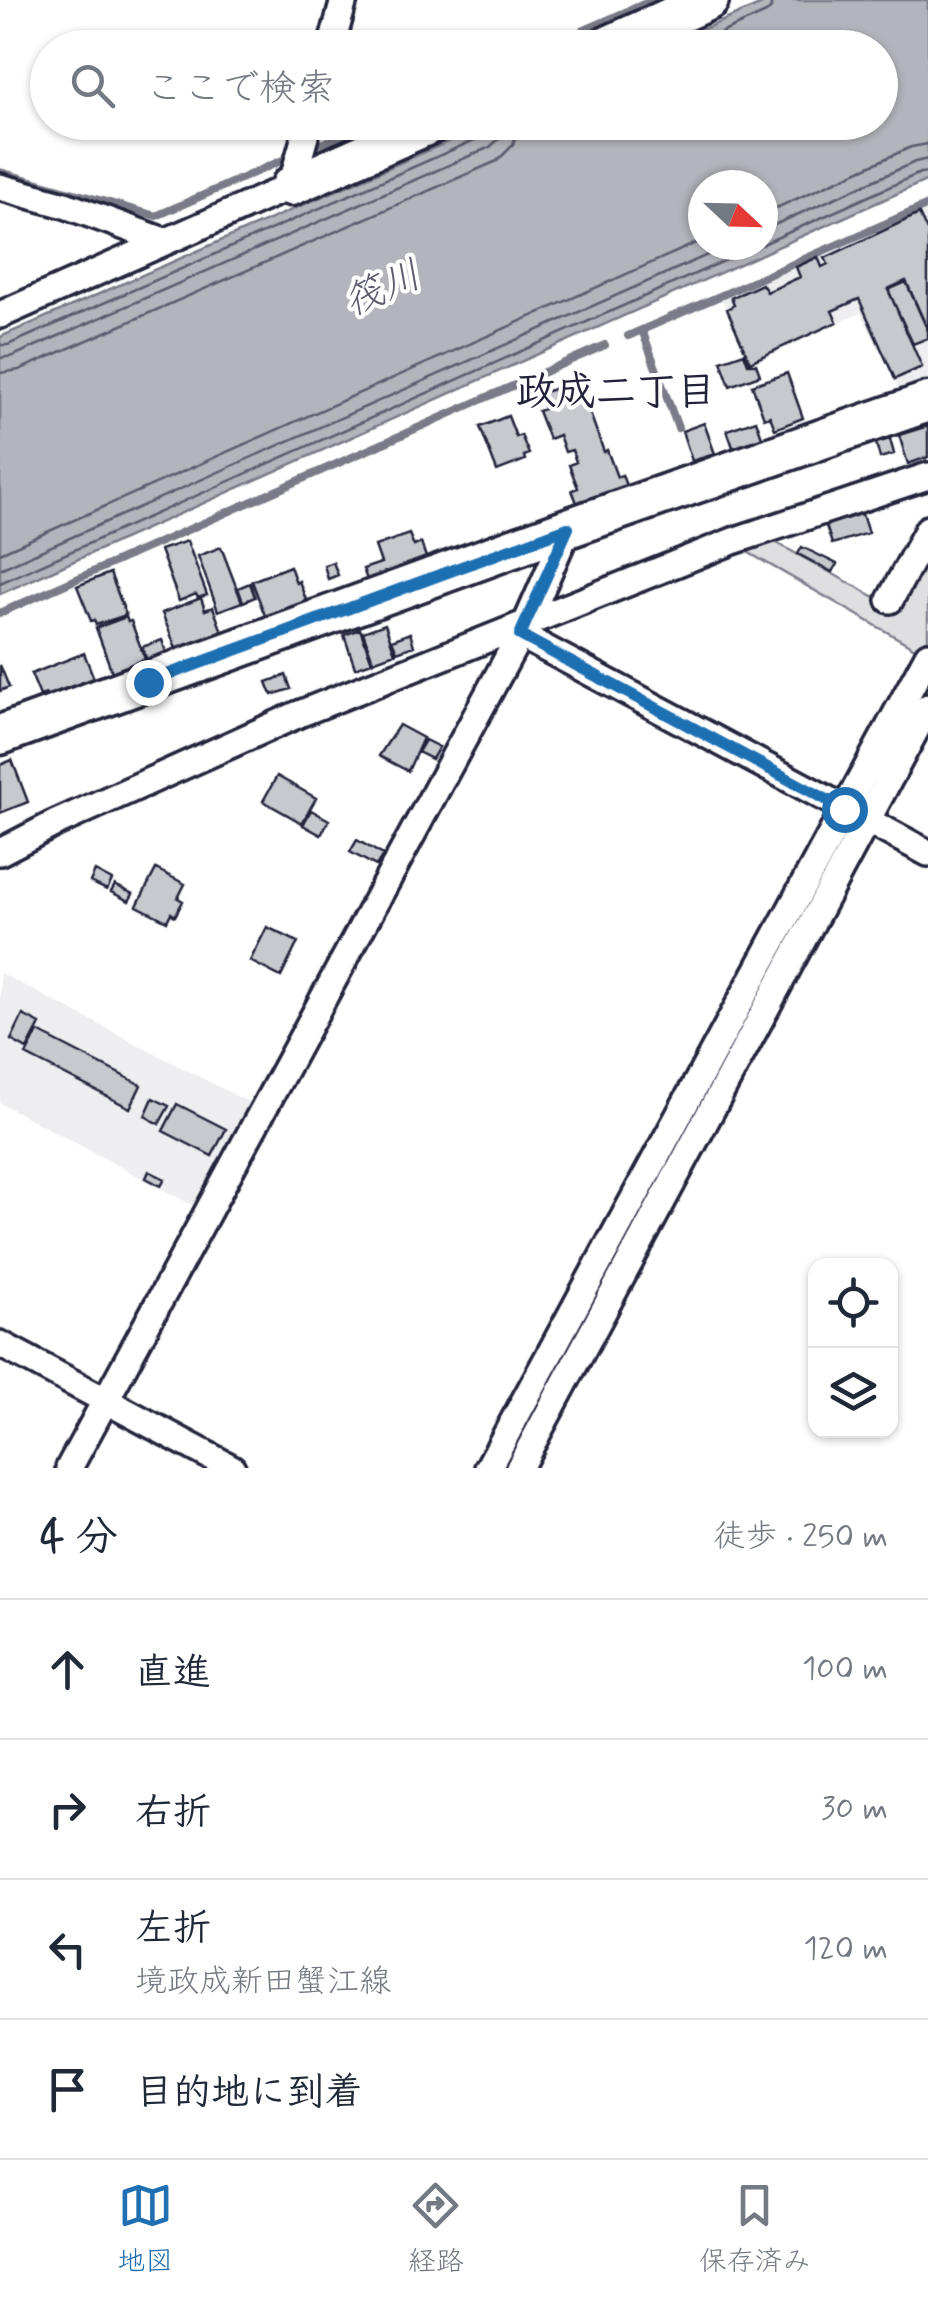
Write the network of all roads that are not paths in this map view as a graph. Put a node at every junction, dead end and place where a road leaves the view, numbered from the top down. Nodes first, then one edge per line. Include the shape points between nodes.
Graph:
1 (344, 0) edge
2 (710, 0) edge
3 (336, 30) edge
4 (643, 30) edge
5 (305, 140) edge
6 (394, 140) edge
7 (291, 186) junction
8 (0, 187) edge
9 (164, 242) junction
10 (0, 315) edge
11 (928, 402) edge
12 (928, 476) edge
13 (568, 528) junction
14 (928, 529) edge
15 (890, 600) dead end
16 (523, 630) junction
17 (928, 655) edge
18 (928, 707) edge
19 (0, 735) edge
20 (855, 814) junction
21 (0, 852) edge
22 (928, 854) edge
23 (0, 1344) edge
24 (106, 1400) junction
25 (69, 1468) edge
26 (232, 1468) edge
27 (488, 1468) edge
28 (519, 1468) edge

1 - 3 street
2 - 4 main road
5 - 7 street
6 - 7 main road
7 - 9 street
8 - 9 street
9 - 10 street
11 - 13 main road
12 - 16 street via 733,541
13 - 16 street
13 - 19 main road
14 - 15 street
16 - 20 street
16 - 21 street via 299,714
16 - 24 street
17 - 20 street
18 - 20 street
20 - 22 street
20 - 27 street
20 - 28 street
23 - 24 street
24 - 25 street
24 - 26 street

